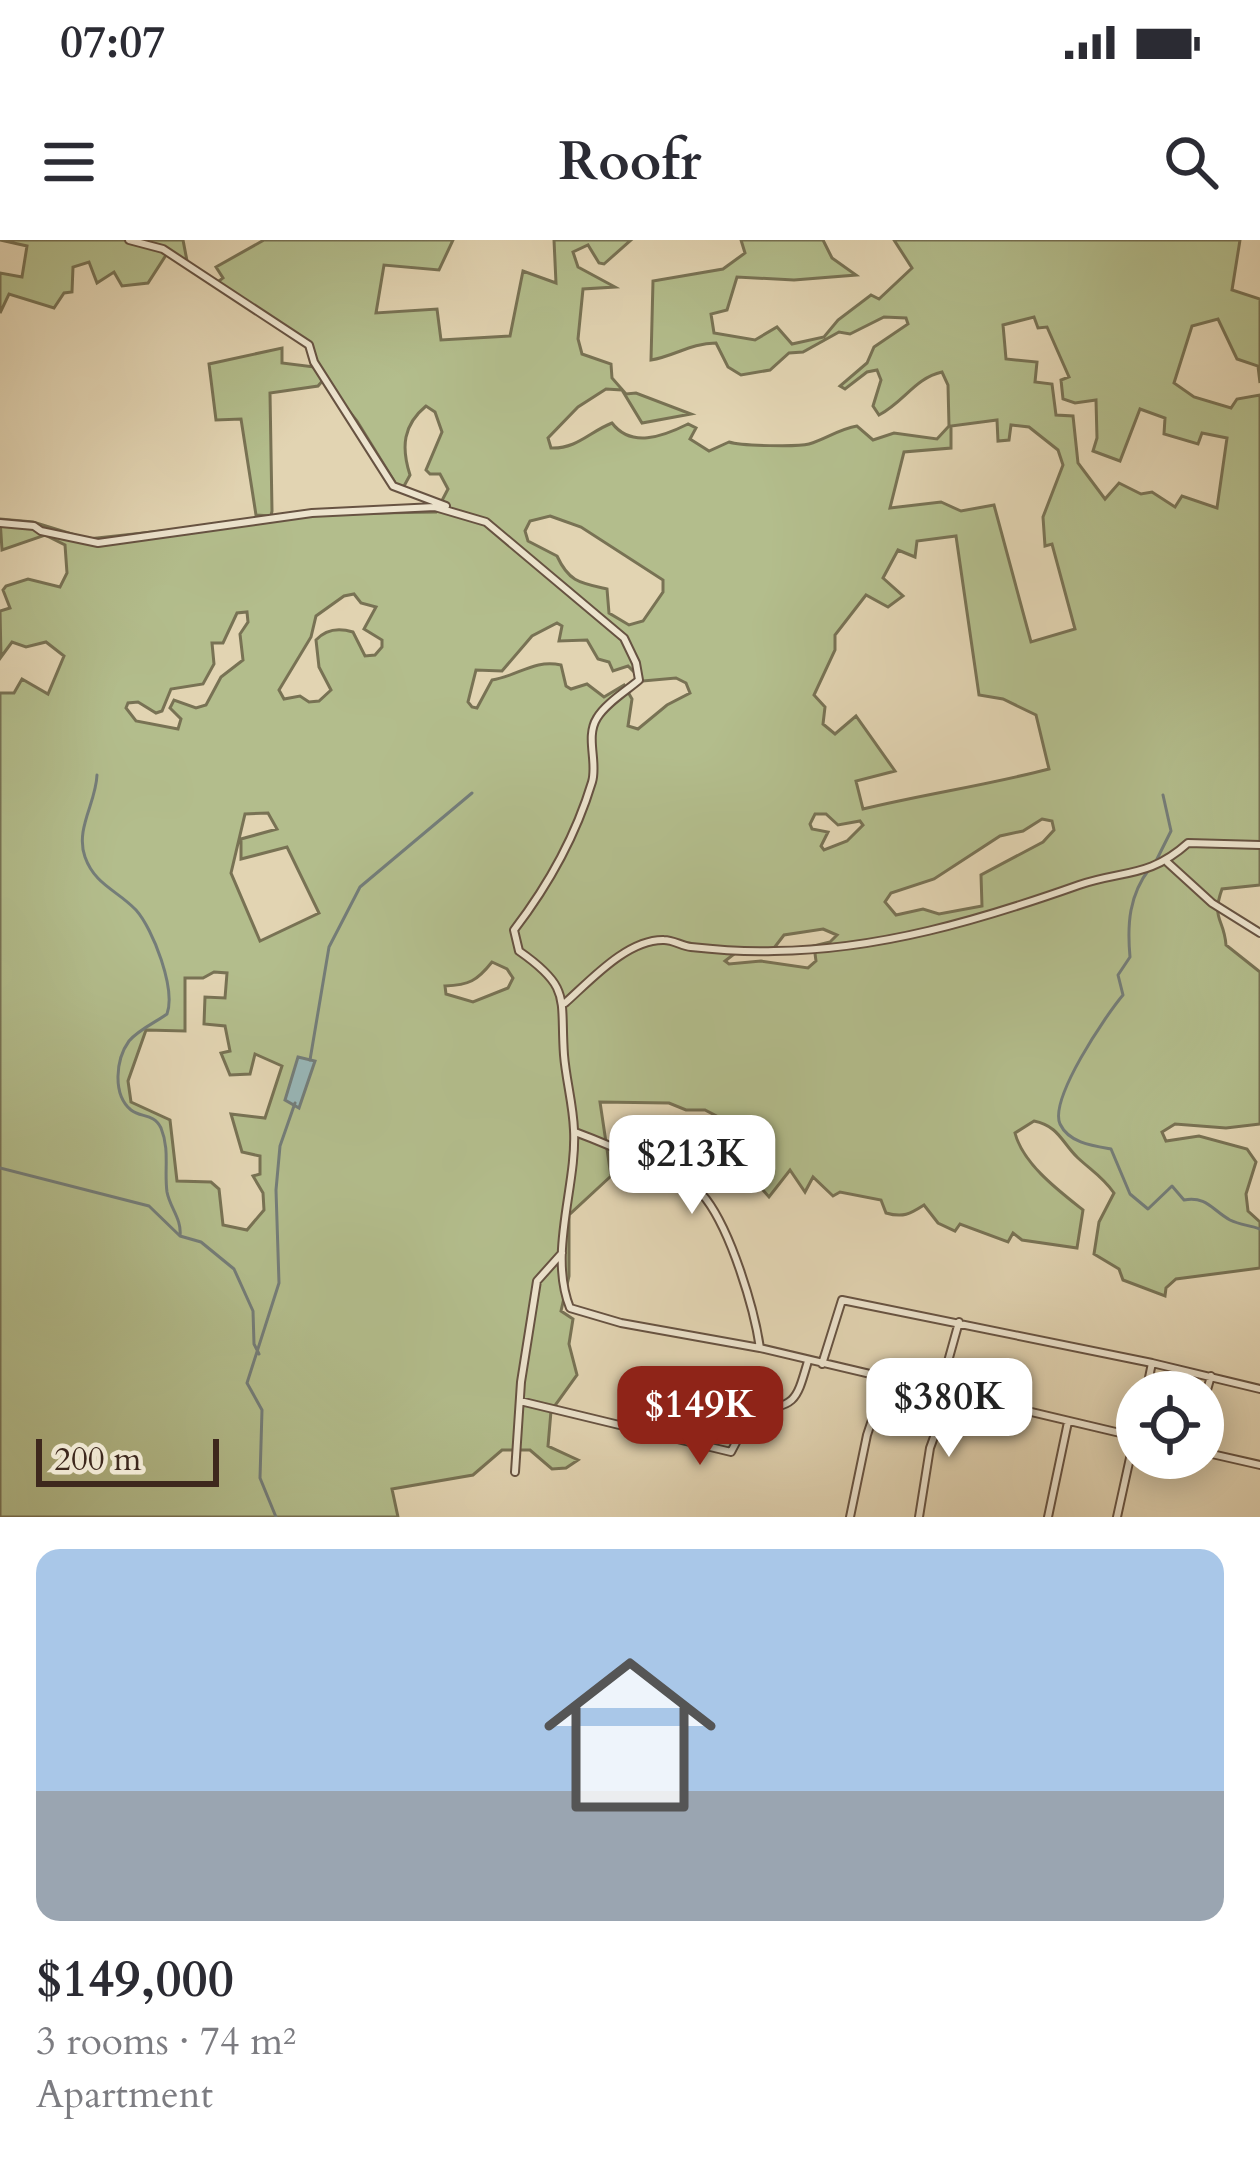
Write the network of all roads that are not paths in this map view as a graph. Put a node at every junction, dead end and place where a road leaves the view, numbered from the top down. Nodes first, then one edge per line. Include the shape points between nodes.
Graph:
1 (129, 240) edge
2 (466, 514) junction
3 (0, 523) edge
4 (1260, 845) edge
5 (1167, 862) junction
6 (1260, 933) edge
7 (565, 1004) junction
8 (574, 1132) junction
9 (564, 1251) junction
10 (959, 1322) junction
11 (760, 1348) junction
12 (808, 1361) junction
13 (1152, 1363) junction
14 (822, 1364) junction
15 (1150, 1371) edge
16 (1188, 1371) edge
17 (881, 1378) junction
18 (1224, 1380) edge
19 (1260, 1389) edge
20 (940, 1390) junction
21 (950, 1393) junction
22 (520, 1401) junction
23 (1068, 1422) junction
24 (1116, 1433) edge
25 (1224, 1457) edge
26 (1260, 1465) edge
27 (515, 1472) dead end
28 (1126, 1479) edge
29 (850, 1517) edge
30 (919, 1517) edge
31 (1048, 1517) edge
32 (1118, 1517) edge

1 - 2 street via 163,249 309,346 393,485
2 - 3 street via 435,507 312,513 98,543
2 - 7 street via 579,598 624,638 636,663 638,680 597,718 594,776 548,880 514,931 519,950 541,966
4 - 5 street via 1188,843
5 - 6 street
5 - 7 street via 895,940 767,952 665,940 619,959
7 - 8 street
8 - 9 street
8 - 11 street via 705,1196 750,1300
9 - 11 street via 567,1300 578,1313
9 - 22 street via 537,1281
10 - 13 street
10 - 14 street via 842,1300
10 - 20 street
11 - 12 street
12 - 14 street
12 - 22 street via 798,1396 785,1407 753,1410 731,1452
13 - 15 street
13 - 16 street
14 - 17 street
17 - 20 street
17 - 29 street
18 - 19 street
20 - 21 street
21 - 23 street
21 - 30 street via 930,1448
22 - 27 street
23 - 24 street
23 - 31 street
25 - 26 street
28 - 32 street

